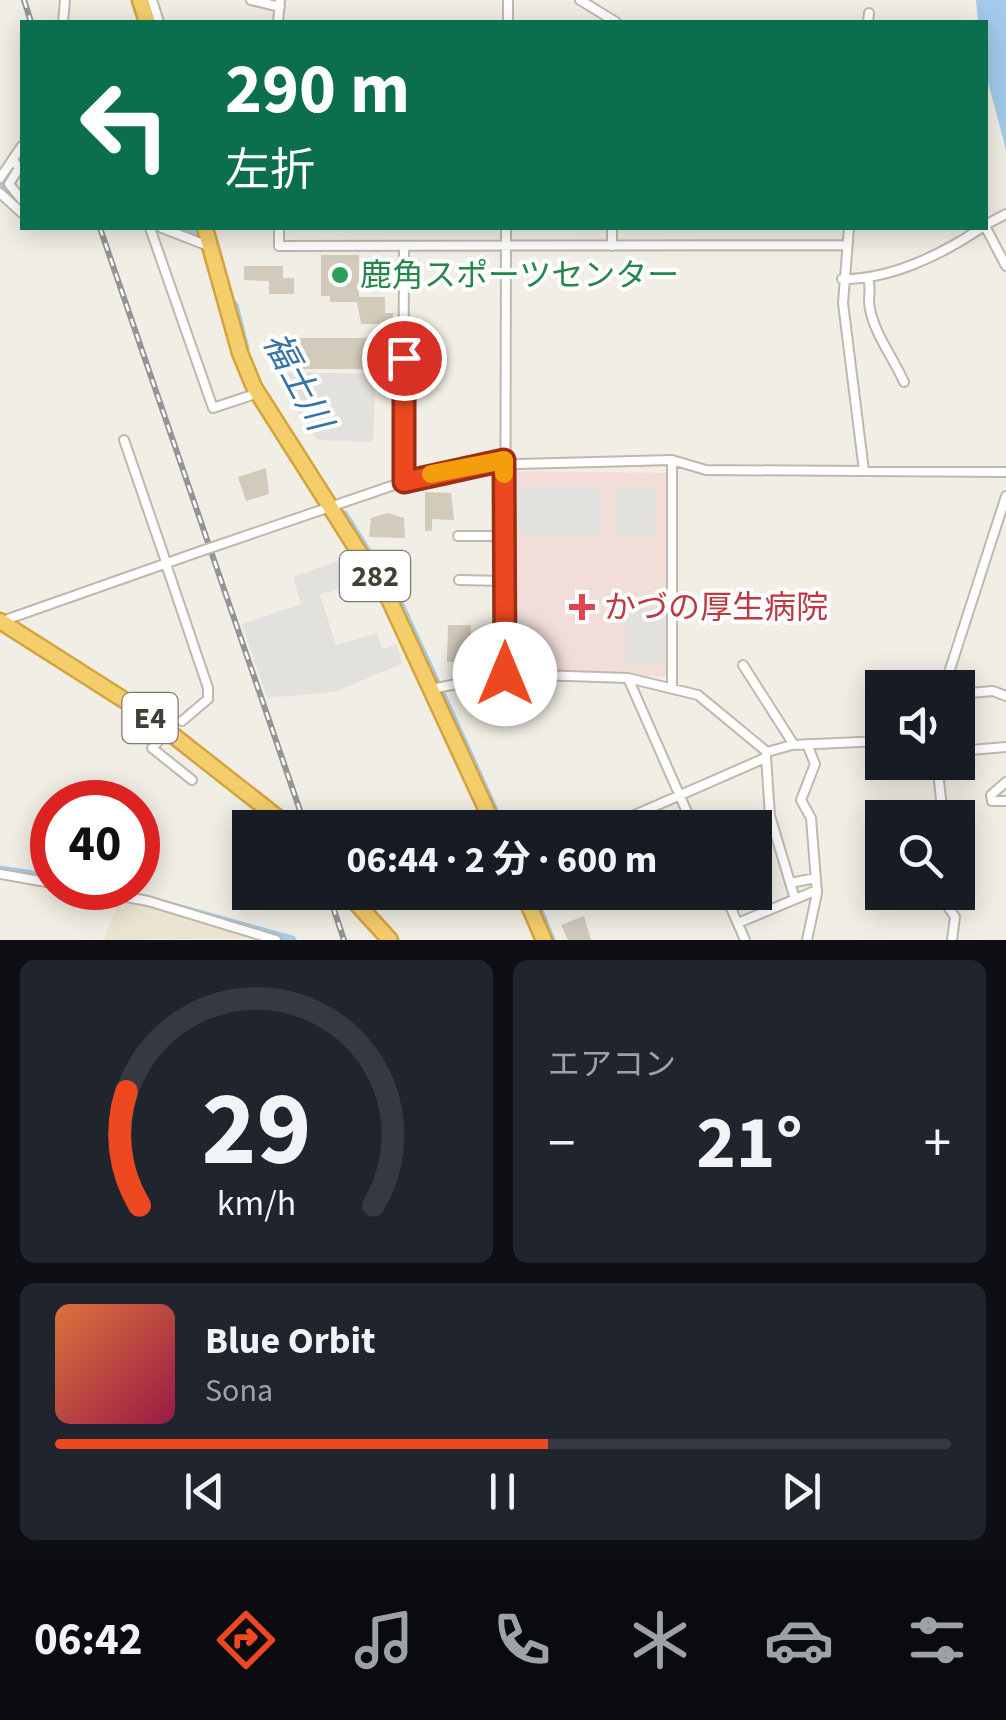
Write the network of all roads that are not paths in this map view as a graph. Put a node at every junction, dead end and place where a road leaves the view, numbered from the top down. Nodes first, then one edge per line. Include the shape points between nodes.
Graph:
1 (251, 0) edge
2 (580, 0) edge
3 (280, 4) edge
4 (612, 20) edge
5 (20, 149) edge
6 (13, 160) junction
7 (1, 177) edge
8 (1, 195) edge
9 (20, 198) edge
10 (20, 212) edge
11 (151, 230) edge
12 (170, 230) edge
13 (279, 230) edge
14 (506, 230) edge
15 (612, 230) edge
16 (849, 230) edge
17 (978, 230) edge
18 (986, 230) edge
19 (208, 239) edge
20 (506, 245) junction
21 (845, 245) junction
22 (404, 246) junction
23 (612, 246) junction
24 (1006, 266) edge
25 (868, 278) junction
26 (842, 279) junction
27 (904, 382) dead end
28 (258, 393) junction
29 (124, 440) dead end
30 (504, 460) junction
31 (672, 460) junction
32 (864, 471) junction
33 (1006, 472) edge
34 (404, 482) junction
35 (1006, 496) edge
36 (332, 509) junction
37 (458, 536) dead end
38 (504, 536) junction
39 (459, 580) dead end
40 (504, 581) junction
41 (3, 624) edge
42 (742, 666) dead end
43 (950, 670) edge
44 (505, 674) junction
45 (628, 678) junction
46 (432, 689) junction
47 (672, 689) junction
48 (975, 693) edge
49 (1006, 696) edge
50 (182, 721) dead end
51 (865, 742) edge
52 (157, 743) dead end
53 (808, 744) junction
54 (794, 745) junction
55 (1006, 747) edge
56 (975, 750) edge
57 (766, 755) junction
58 (192, 780) dead end
59 (1006, 782) edge
60 (680, 796) junction
61 (1006, 801) edge
62 (256, 810) edge
63 (268, 810) edge
64 (486, 810) edge
65 (647, 810) edge
66 (686, 810) edge
67 (0, 874) edge
68 (816, 878) junction
69 (30, 879) edge
70 (790, 884) junction
71 (817, 890) junction
72 (795, 899) junction
73 (160, 905) edge
74 (362, 910) edge
75 (374, 910) edge
76 (732, 910) edge
77 (950, 910) edge
78 (738, 923) junction
79 (276, 940) edge
80 (390, 940) edge
81 (401, 940) edge
82 (745, 940) edge
83 (806, 940) edge
84 (952, 940) edge

1 - 3 street
2 - 4 street
5 - 6 street
6 - 7 street
6 - 9 street via 19,168 9,184
8 - 10 street
11 - 28 street via 212,408
12 - 19 street
13 - 22 street via 279,246
14 - 20 street
15 - 23 street
16 - 21 street
17 - 25 street via 951,250
18 - 24 street
19 - 28 highway, 282
20 - 22 street
20 - 23 street
20 - 30 street
21 - 23 street
21 - 26 street
22 - 34 street
25 - 26 street
25 - 27 street via 879,338
26 - 32 street
28 - 36 highway, 282
29 - 50 street via 208,688 208,699
30 - 31 street
30 - 34 street
30 - 38 street
31 - 32 street via 706,470
31 - 47 street
32 - 33 street
34 - 36 street
35 - 43 street
36 - 41 street, bridge
36 - 46 highway, 282 via 390,601
37 - 38 street
38 - 40 street
39 - 40 street
40 - 44 street
41 - 62 highway, E4
41 - 63 highway, E4 via 146,714
42 - 54 street
44 - 45 street
44 - 46 street
45 - 47 street
45 - 60 street
46 - 64 highway, 282
47 - 57 street via 709,701
48 - 49 street
51 - 53 street
52 - 58 street via 152,748
53 - 54 street
53 - 68 street via 816,764 800,800 811,818
54 - 57 street
55 - 56 street
57 - 60 street
57 - 70 street via 770,816
59 - 61 street via 991,794 992,801
60 - 65 street
60 - 66 street
67 - 69 street
68 - 70 street
68 - 71 street
70 - 72 street
71 - 72 street
71 - 83 street
72 - 78 street
73 - 79 street
74 - 80 highway
75 - 81 highway
76 - 78 street
77 - 84 street
78 - 82 street

